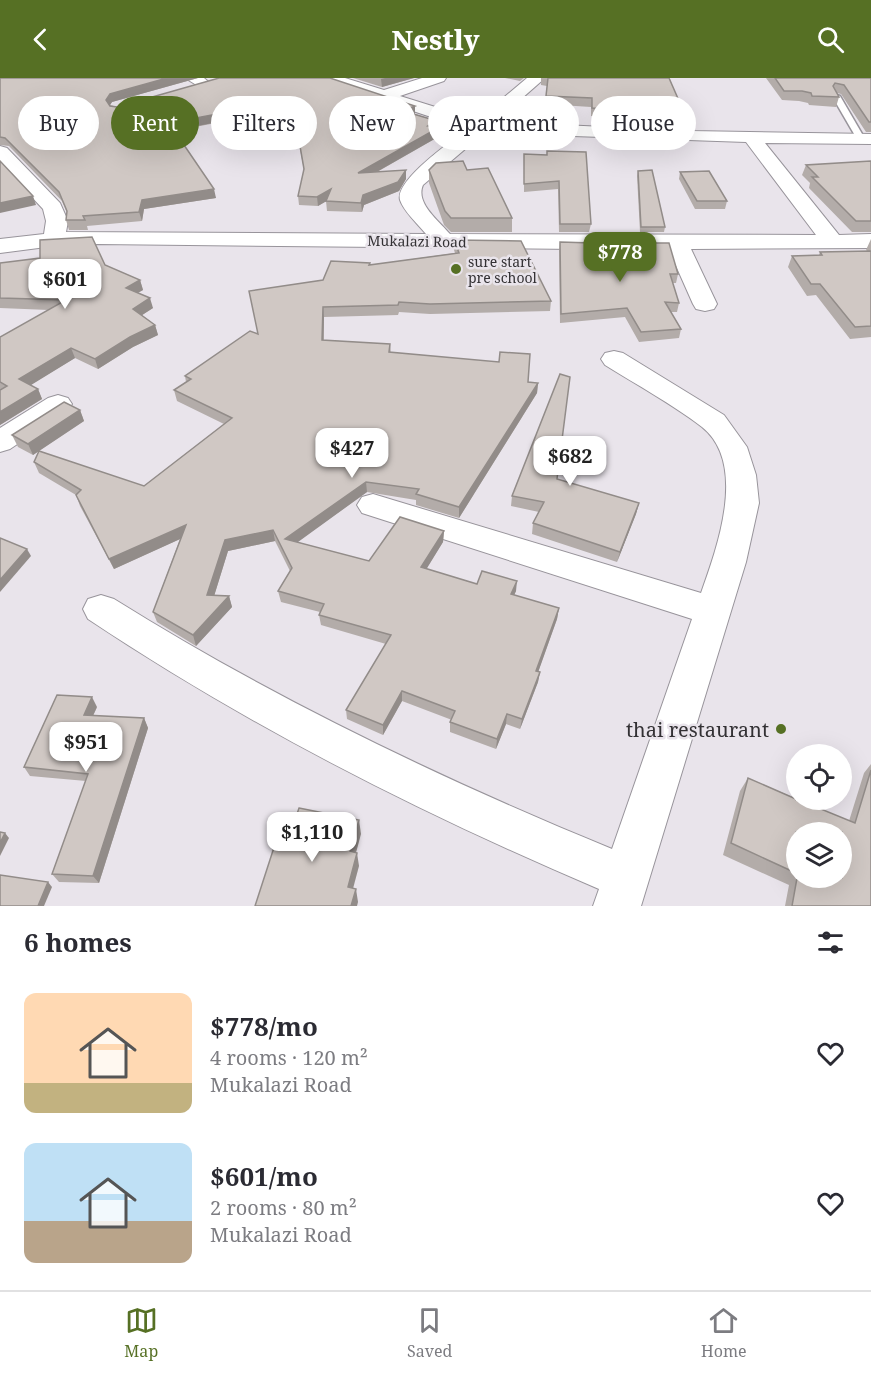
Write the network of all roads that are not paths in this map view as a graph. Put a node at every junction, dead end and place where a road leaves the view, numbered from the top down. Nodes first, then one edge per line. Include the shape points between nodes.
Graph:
1 (224, 78) edge
2 (329, 78) edge
3 (438, 78) edge
4 (537, 78) edge
5 (193, 84) edge
6 (383, 96) joint
7 (516, 96) edge
8 (836, 96) edge
9 (579, 131) edge
10 (751, 137) junction
11 (866, 139) edge
12 (452, 150) edge
13 (0, 152) edge
14 (54, 239) junction
15 (444, 241) junction
16 (871, 241) edge
17 (832, 242) junction
18 (677, 243) junction
19 (0, 246) edge
20 (705, 304) dead end
21 (614, 359) dead end
22 (58, 404) edge
23 (0, 442) edge
24 (373, 505) dead end
25 (101, 609) dead end
26 (712, 611) junction
27 (621, 891) edge

1 - 5 street
2 - 6 street
3 - 6 street
4 - 7 street
8 - 11 lane
9 - 10 street
10 - 11 street
10 - 17 street
12 - 15 street via 415,182 409,197
13 - 14 street via 52,207 57,220
14 - 15 street, Mukalazi Road
14 - 19 street, Mukalazi Road
15 - 18 street, Mukalazi Road
16 - 17 street, Mukalazi Road
17 - 18 street, Mukalazi Road
18 - 20 street
21 - 26 street via 714,422 732,447 741,475 743,503
22 - 23 street
24 - 26 street
25 - 27 street via 161,649 308,733 528,838
26 - 27 street

